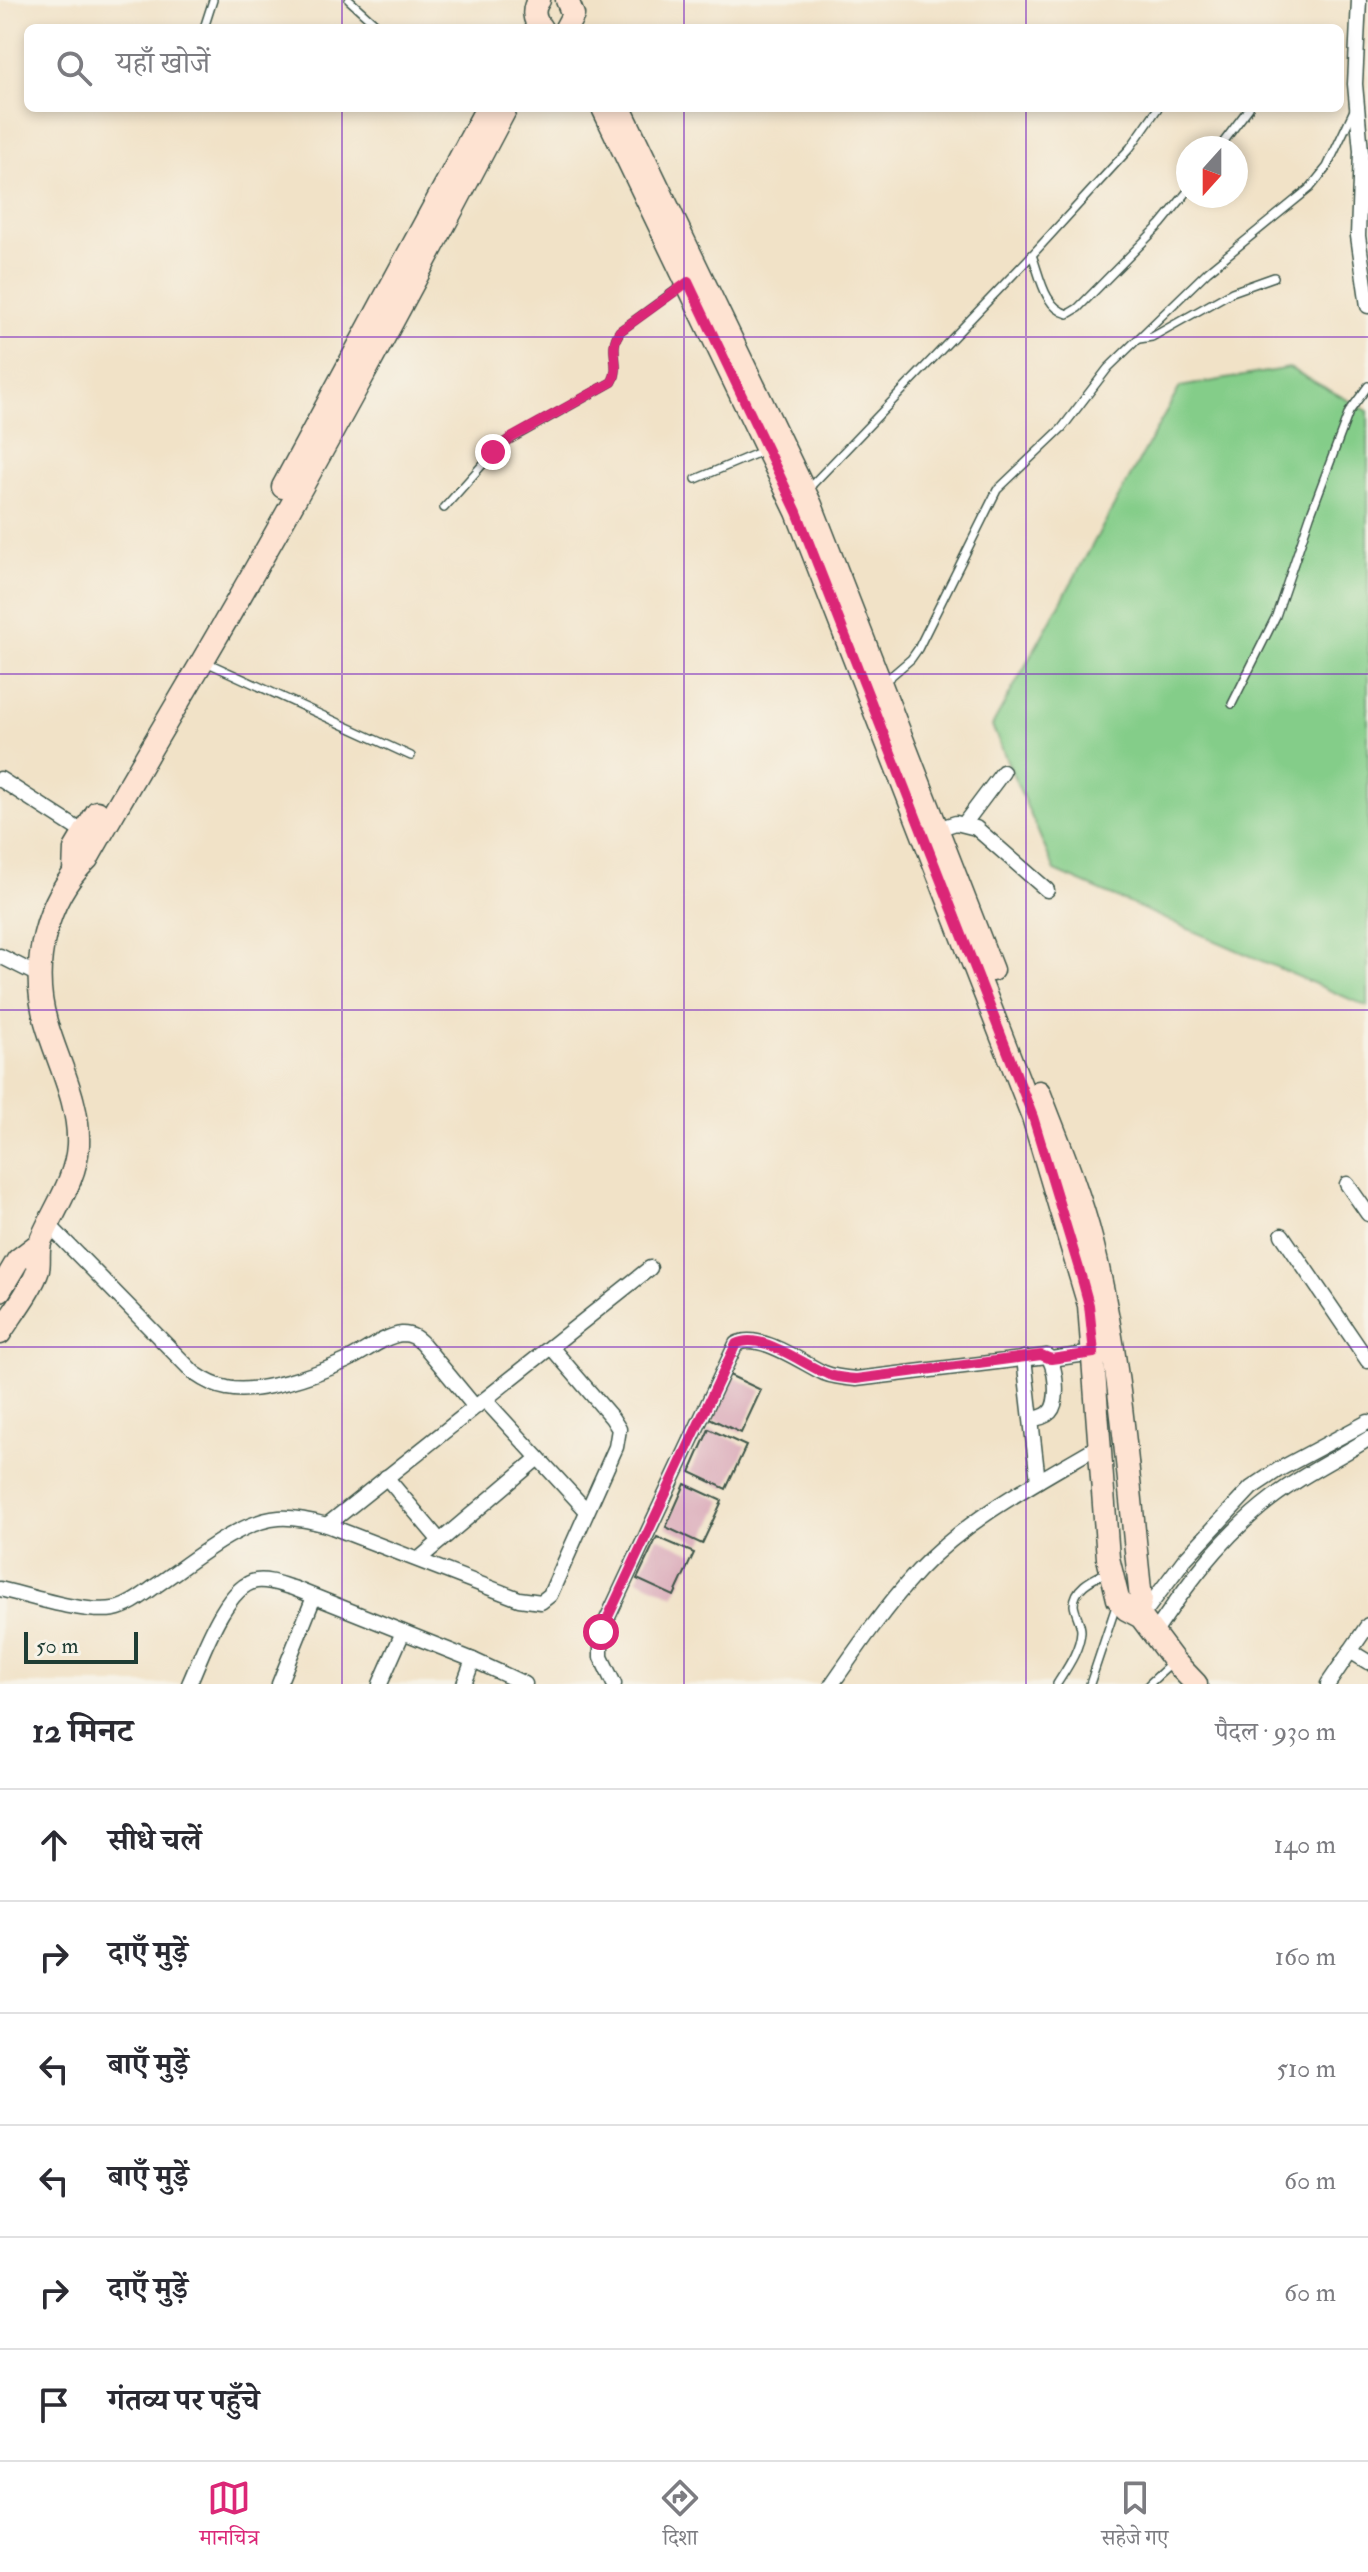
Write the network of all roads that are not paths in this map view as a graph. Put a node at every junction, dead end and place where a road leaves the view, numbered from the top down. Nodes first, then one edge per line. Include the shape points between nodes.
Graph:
1 (213, 0) edge
2 (349, 0) edge
3 (1359, 0) edge
4 (205, 24) edge
5 (376, 24) edge
6 (1357, 103) junction
7 (485, 112) edge
8 (504, 112) edge
9 (605, 112) edge
10 (622, 112) edge
11 (1155, 112) edge
12 (1246, 112) edge
13 (1228, 136) edge
14 (1176, 206) edge
15 (1032, 255) junction
16 (1274, 277) dead end
17 (688, 282) junction
18 (1368, 306) edge
19 (1138, 340) junction
20 (1368, 386) edge
21 (775, 446) junction
22 (696, 479) dead end
23 (805, 493) junction
24 (444, 508) dead end
25 (203, 661) junction
26 (881, 685) junction
27 (1232, 704) dead end
28 (411, 756) dead end
29 (1003, 772) dead end
30 (0, 779) edge
31 (964, 824) junction
32 (937, 829) junction
33 (84, 833) junction
34 (74, 872) junction
35 (1047, 890) dead end
36 (0, 956) edge
37 (40, 976) junction
38 (1347, 1184) dead end
39 (1368, 1214) edge
40 (44, 1234) junction
41 (1282, 1235) dead end
42 (650, 1268) dead end
43 (0, 1290) edge
44 (0, 1333) edge
45 (551, 1347) junction
46 (1094, 1353) junction
47 (1024, 1358) junction
48 (1051, 1359) junction
49 (1368, 1361) edge
50 (480, 1404) junction
51 (1032, 1419) junction
52 (1368, 1422) edge
53 (1368, 1439) edge
54 (1100, 1445) junction
55 (538, 1458) junction
56 (1126, 1465) junction
57 (1102, 1468) junction
58 (386, 1477) junction
59 (1038, 1481) junction
60 (587, 1511) junction
61 (327, 1525) junction
62 (440, 1541) junction
63 (419, 1559) junction
64 (1111, 1570) junction
65 (0, 1589) edge
66 (314, 1597) junction
67 (1118, 1599) junction
68 (1144, 1622) junction
69 (1368, 1625) edge
70 (403, 1632) junction
71 (1350, 1651) junction
72 (473, 1660) junction
73 (1368, 1662) edge
74 (1183, 1674) edge
75 (189, 1684) edge
76 (279, 1684) edge
77 (380, 1684) edge
78 (464, 1684) edge
79 (525, 1684) edge
80 (614, 1684) edge
81 (832, 1684) edge
82 (1057, 1684) edge
83 (1090, 1684) edge
84 (1149, 1684) edge
85 (1328, 1684) edge

1 - 4 lane
2 - 5 lane
3 - 6 street
6 - 18 street via 1359,251
6 - 19 lane via 1327,167 1310,188 1208,271
7 - 33 street via 206,629
8 - 25 street
9 - 17 street
10 - 21 street
11 - 15 lane via 1130,148
12 - 13 lane
14 - 15 lane via 1068,314 1051,305
15 - 23 lane
16 - 19 lane via 1232,292
17 - 21 street
17 - 24 lane via 620,331 614,339 612,382 500,445
19 - 26 lane via 1099,378 1062,428 997,490 918,649
20 - 27 lane via 1349,412 1273,624
21 - 22 lane
21 - 23 street
21 - 46 street via 1033,1117 1089,1305
23 - 26 street
25 - 28 lane
25 - 34 street via 87,859
26 - 32 street
29 - 31 street
30 - 33 street
31 - 32 street
31 - 35 street via 985,835
32 - 56 street via 1091,1240 1112,1340
33 - 34 street via 75,849
34 - 37 street via 46,931
36 - 37 street
37 - 40 street via 46,1021 78,1133 72,1177
38 - 39 street
40 - 43 street via 18,1260
40 - 44 street via 38,1271
40 - 50 street via 212,1384 250,1389 307,1376 404,1334 423,1344
41 - 49 street
42 - 45 street
45 - 50 street
45 - 60 street via 619,1429
46 - 48 street
46 - 54 street
47 - 48 street
47 - 51 street
47 - 80 street via 856,1379 828,1375 761,1342 736,1344 601,1632 601,1657
48 - 51 street via 1054,1407
50 - 55 street
50 - 58 street
51 - 59 street
52 - 68 street via 1251,1488 1184,1560
53 - 68 street via 1262,1506 1214,1552 1179,1596
54 - 57 street
54 - 59 street
55 - 60 street
55 - 62 street
56 - 57 street
56 - 68 street
57 - 64 street
58 - 61 street
58 - 62 street
59 - 81 street via 977,1521 920,1569
60 - 63 street via 550,1595 541,1602 519,1599
61 - 63 street
61 - 65 street via 277,1518 251,1524 114,1609
62 - 63 street
64 - 67 street
64 - 82 lane via 1086,1583 1076,1597 1081,1631
66 - 70 street
66 - 75 street via 252,1581 235,1593 217,1622
66 - 76 street
67 - 68 street
67 - 83 lane
68 - 74 street
69 - 71 street
70 - 72 street
70 - 77 street
71 - 73 street
71 - 85 street
72 - 78 street
72 - 79 street
74 - 84 lane

